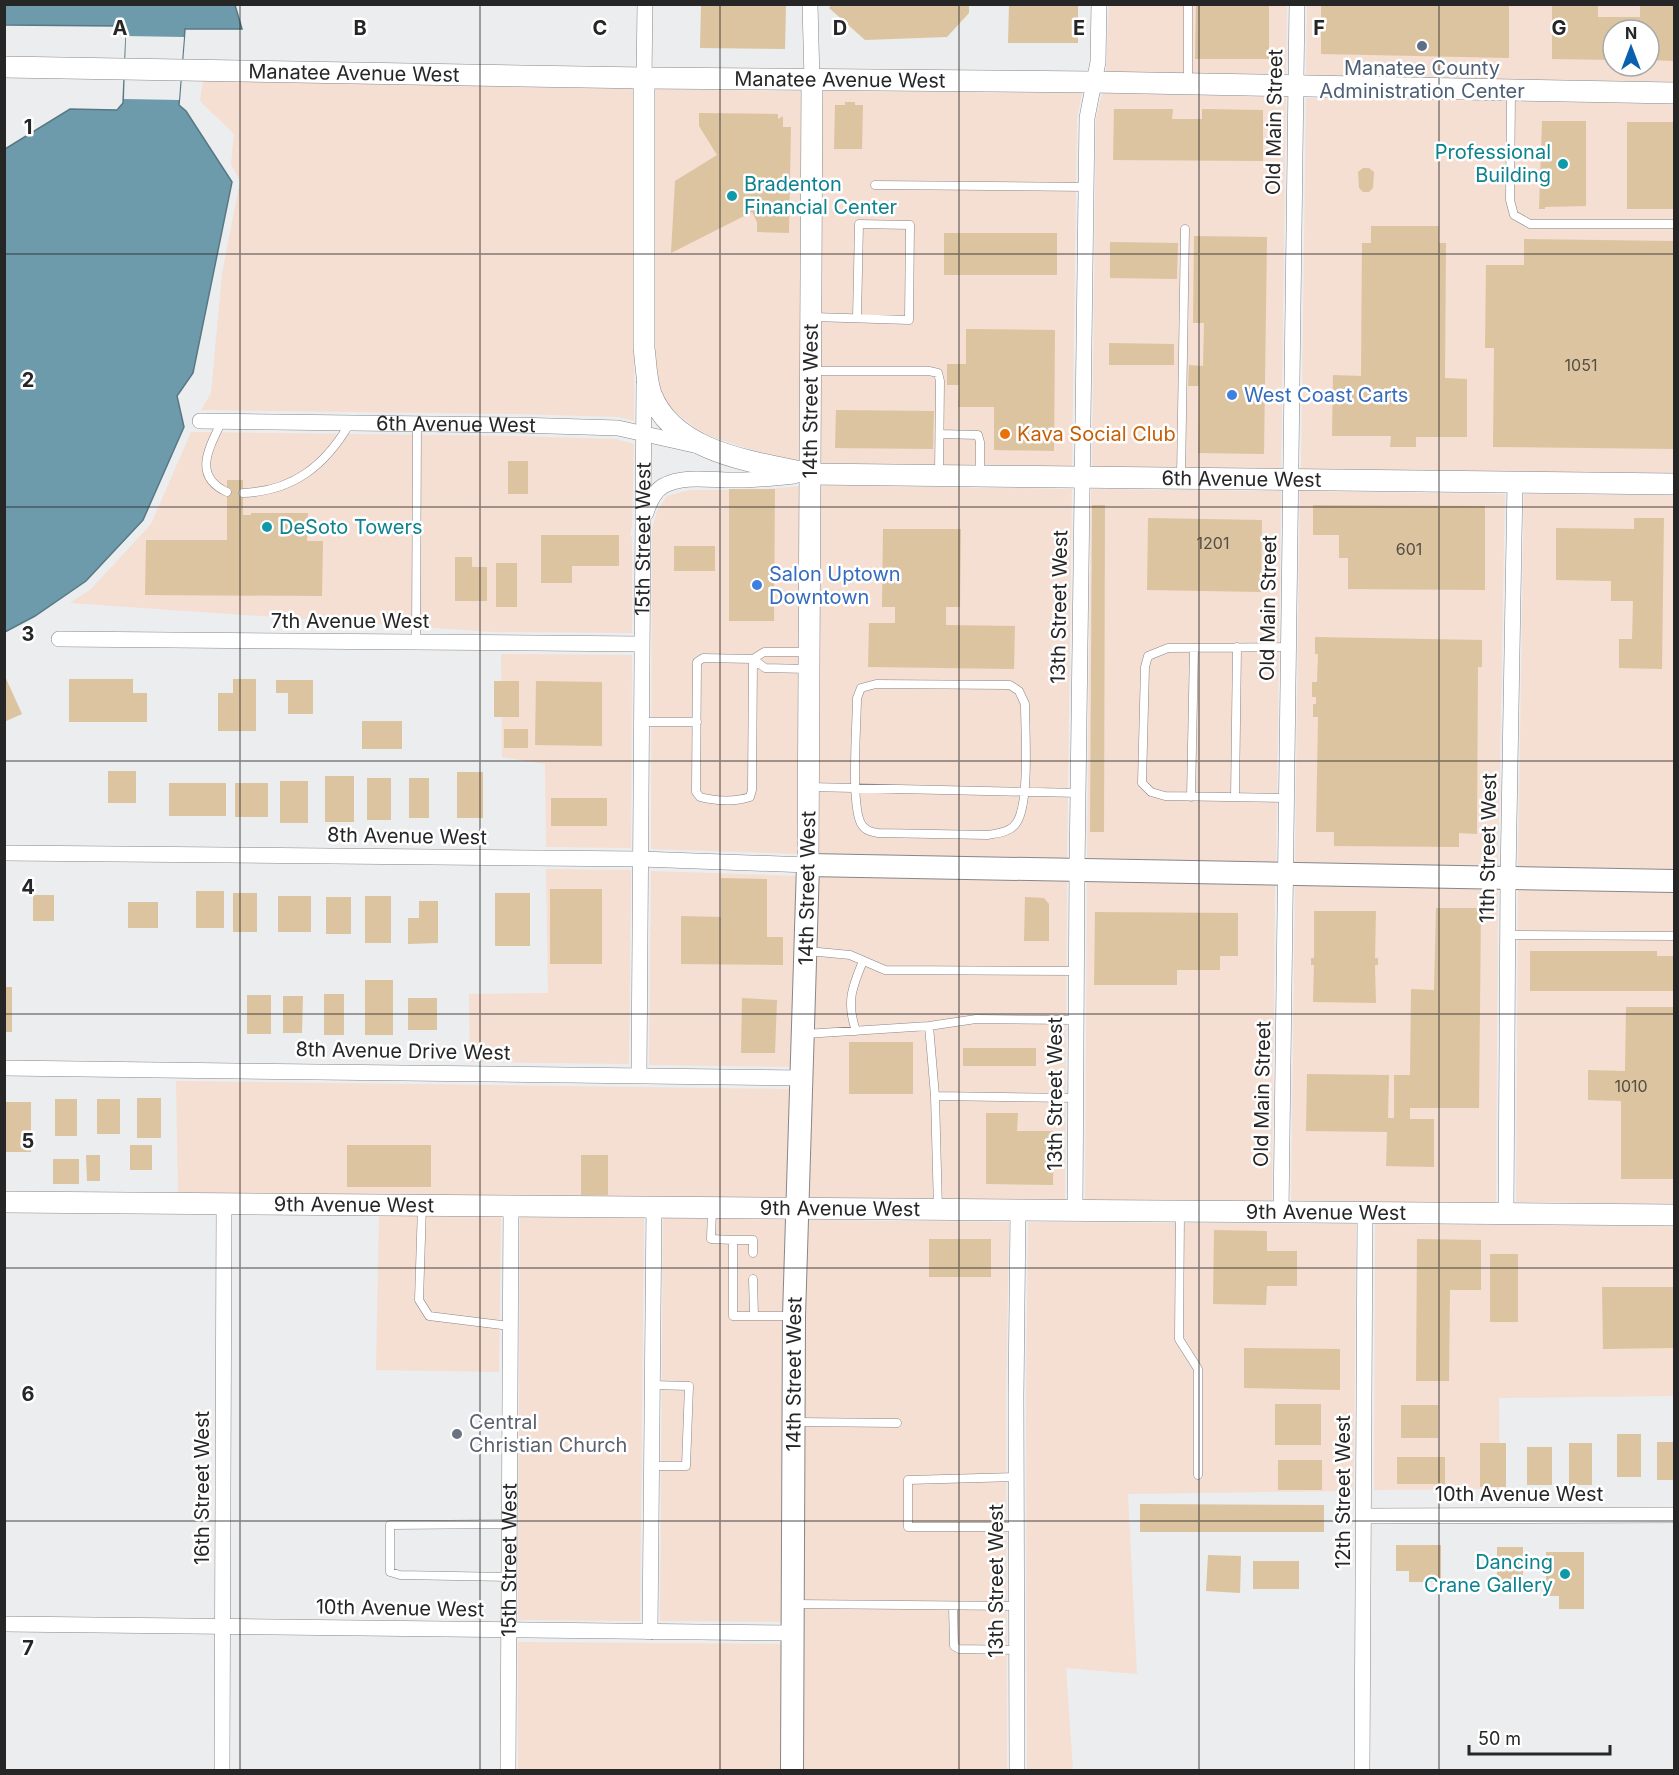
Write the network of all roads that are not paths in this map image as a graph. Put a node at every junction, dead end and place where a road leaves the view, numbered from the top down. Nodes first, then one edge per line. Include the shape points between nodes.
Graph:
1 (645, 4) edge
2 (810, 4) edge
3 (1099, 4) edge
4 (1188, 4) edge
5 (1297, 4) edge
6 (4, 67) edge
7 (644, 78) junction
8 (812, 80) junction
9 (1094, 82) junction
10 (1188, 84) junction
11 (1296, 87) junction
12 (1511, 91) junction
13 (1674, 93) edge
14 (875, 185) dead end
15 (1086, 187) junction
16 (1674, 224) edge
17 (1185, 229) dead end
18 (812, 317) junction
19 (857, 318) junction
20 (644, 348) junction
21 (812, 371) junction
22 (200, 421) dead end
23 (222, 421) junction
24 (350, 423) junction
25 (417, 424) junction
26 (940, 434) junction
27 (644, 435) junction
28 (709, 448) junction
29 (811, 474) junction
30 (939, 476) junction
31 (980, 477) junction
32 (1082, 478) junction
33 (1181, 479) junction
34 (1291, 480) junction
35 (1515, 483) junction
36 (1674, 484) edge
37 (227, 492) dead end
38 (243, 493) dead end
39 (642, 527) junction
40 (59, 639) dead end
41 (416, 642) junction
42 (641, 644) junction
43 (1237, 647) junction
44 (1288, 647) junction
45 (1194, 648) junction
46 (753, 659) junction
47 (810, 661) junction
48 (641, 722) junction
49 (697, 722) junction
50 (808, 788) junction
51 (856, 788) junction
52 (1024, 792) junction
53 (1078, 793) junction
54 (1191, 796) junction
55 (1235, 797) junction
56 (1286, 798) junction
57 (4, 853) edge
58 (641, 859) junction
59 (808, 865) junction
60 (1077, 870) junction
61 (1285, 874) junction
62 (1508, 878) junction
63 (1674, 881) edge
64 (1508, 935) junction
65 (1674, 936) edge
66 (806, 951) junction
67 (863, 961) junction
68 (1076, 971) junction
69 (1076, 1020) junction
70 (929, 1026) junction
71 (856, 1031) junction
72 (803, 1034) junction
73 (4, 1068) edge
74 (639, 1075) junction
75 (802, 1078) junction
76 (935, 1096) junction
77 (1076, 1098) junction
78 (4, 1202) edge
79 (224, 1205) junction
80 (422, 1205) junction
81 (511, 1206) junction
82 (654, 1207) junction
83 (712, 1209) junction
84 (798, 1209) junction
85 (938, 1211) junction
86 (1018, 1211) junction
87 (1075, 1212) junction
88 (1180, 1213) junction
89 (1281, 1213) junction
90 (1365, 1213) junction
91 (1506, 1213) junction
92 (1674, 1215) edge
93 (733, 1240) junction
94 (753, 1253) dead end
95 (753, 1279) dead end
96 (754, 1316) junction
97 (794, 1316) junction
98 (510, 1326) junction
99 (652, 1385) junction
100 (794, 1422) junction
101 (897, 1423) dead end
102 (651, 1466) junction
103 (1198, 1476) dead end
104 (1016, 1477) junction
105 (1674, 1515) edge
106 (1364, 1516) junction
107 (509, 1524) junction
108 (1017, 1527) junction
109 (509, 1577) junction
110 (794, 1604) junction
111 (953, 1606) junction
112 (1017, 1606) junction
113 (4, 1624) edge
114 (223, 1625) junction
115 (509, 1631) junction
116 (650, 1632) junction
117 (794, 1633) junction
118 (1017, 1650) junction
119 (222, 1770) edge
120 (508, 1770) edge
121 (792, 1770) edge
122 (1017, 1770) edge
123 (1362, 1770) edge

1 - 7 street, 15th Street West
2 - 8 street, 14th Street West
3 - 9 street, 13th Street West
4 - 10 lane
5 - 11 street, Old Main Street
6 - 7 main road, Manatee Avenue West
7 - 8 main road, Manatee Avenue West
7 - 20 main road, 15th Street West
8 - 9 main road, Manatee Avenue West
8 - 18 main road, 14th Street West
9 - 10 main road, Manatee Avenue West
9 - 15 street, 13th Street West via 1087,118
10 - 11 main road, Manatee Avenue West
11 - 12 main road, Manatee Avenue West
11 - 34 street, Old Main Street
12 - 13 main road, Manatee Avenue West
12 - 16 lane via 1510,204 1515,215 1530,224
14 - 15 lane
15 - 32 street, 13th Street West
17 - 33 lane
18 - 19 lane
18 - 21 main road, 14th Street West
19 - 19 lane via 909,320 910,225 859,224
20 - 27 street, 15th Street West
20 - 28 main road, 6th Avenue West via 650,388 658,409 678,430
21 - 26 lane via 938,373
21 - 29 main road, 14th Street West
22 - 23 street, 6th Avenue West
23 - 24 street, 6th Avenue West
23 - 37 lane via 207,452 207,476
24 - 25 street, 6th Avenue West
24 - 38 lane via 326,457 303,476 279,488
25 - 27 street, 6th Avenue West via 618,428
25 - 41 lane
26 - 30 lane
26 - 31 lane via 978,435
27 - 28 street, 6th Avenue West
27 - 39 street, 15th Street West
28 - 29 main road, 6th Avenue West
29 - 30 main road, 6th Avenue West
29 - 39 street, 6th Avenue West via 672,482 654,493
29 - 47 main road, 14th Street West
30 - 31 main road, 6th Avenue West
31 - 32 main road, 6th Avenue West
32 - 33 main road, 6th Avenue West
32 - 53 street, 13th Street West
33 - 34 main road, 6th Avenue West
34 - 35 main road, 6th Avenue West
34 - 44 street, Old Main Street
35 - 36 main road, 6th Avenue West
35 - 62 street, 11th Street West
39 - 42 street, 15th Street West
40 - 41 street, 7th Avenue West
41 - 42 street, 7th Avenue West
42 - 48 street, 15th Street West
43 - 44 lane
43 - 45 lane
43 - 55 lane
44 - 56 street, Old Main Street
45 - 54 lane
45 - 54 lane via 1168,648 1148,656 1142,766 1142,783 1151,792
46 - 47 lane via 764,652
46 - 47 lane via 765,668
46 - 49 lane via 703,658 697,662
46 - 49 lane via 750,796 742,800 707,799 696,792
47 - 50 main road, 14th Street West
48 - 49 lane
48 - 58 street, 15th Street West
50 - 51 lane
50 - 59 main road, 14th Street West
51 - 52 lane
51 - 52 lane via 857,815 862,826 878,833 900,834 1004,832 1018,820
51 - 52 lane via 857,698 861,688 876,684 1010,685 1025,704
52 - 53 lane
53 - 60 street, 13th Street West
54 - 55 lane
55 - 56 lane
56 - 61 street, Old Main Street
57 - 58 street, 8th Avenue West
58 - 59 street, 8th Avenue West
58 - 74 street, 15th Street West
59 - 60 main road
59 - 66 main road, 14th Street West
60 - 61 main road
60 - 68 street, 13th Street West
61 - 62 main road
61 - 89 street, Old Main Street
62 - 63 main road
62 - 64 street, 11th Street West
64 - 65 lane
64 - 91 street, 11th Street West
66 - 67 lane via 850,955
66 - 72 main road, 14th Street West
67 - 68 lane via 885,970
67 - 71 lane via 850,1003
68 - 69 street, 13th Street West
69 - 70 lane via 976,1019
69 - 77 street, 13th Street West
70 - 71 lane
70 - 76 lane
71 - 72 lane
72 - 75 main road, 14th Street West
73 - 74 street, 8th Avenue Drive West
74 - 75 street, 8th Avenue Drive West
75 - 84 main road, 14th Street West
76 - 77 lane
76 - 85 lane
77 - 87 street, 13th Street West
78 - 79 main road, 9th Avenue West
79 - 80 main road, 9th Avenue West
79 - 114 street, 16th Street West
80 - 81 main road, 9th Avenue West
80 - 98 lane via 419,1300 424,1312 429,1316
81 - 82 main road, 9th Avenue West
81 - 98 street, 15th Street West
82 - 83 main road, 9th Avenue West
82 - 99 street
83 - 84 main road, 9th Avenue West
83 - 93 lane via 711,1239
84 - 85 main road, 9th Avenue West
84 - 97 main road, 14th Street West
85 - 86 main road, 9th Avenue West
86 - 87 main road, 9th Avenue West
86 - 104 street, 13th Street West
87 - 88 main road, 9th Avenue West
88 - 89 main road, 9th Avenue West
88 - 103 lane via 1179,1339 1198,1369
89 - 90 main road, 9th Avenue West
90 - 91 main road, 9th Avenue West
90 - 106 street, 12th Street West
91 - 92 main road, 9th Avenue West
93 - 94 lane via 753,1240
93 - 96 lane via 733,1316
95 - 96 lane
96 - 97 lane
97 - 100 main road, 14th Street West
98 - 107 street, 15th Street West
99 - 102 street
99 - 102 lane via 689,1386 686,1466
100 - 101 lane
100 - 110 main road, 14th Street West
102 - 116 street
104 - 108 street, 13th Street West
104 - 108 lane via 908,1480 908,1527
105 - 106 street, 10th Avenue West
106 - 123 street, 12th Street West
107 - 109 street, 15th Street West
107 - 109 lane via 390,1525 389,1537 390,1572
108 - 112 street, 13th Street West
109 - 115 street, 15th Street West
110 - 111 lane
110 - 117 main road, 14th Street West
111 - 112 lane
111 - 118 lane via 954,1646
112 - 118 street, 13th Street West
113 - 114 street, 10th Avenue West
114 - 115 street, 10th Avenue West
114 - 119 street, 16th Street West
115 - 116 street, 10th Avenue West
115 - 120 street, 15th Street West
116 - 117 street, 10th Avenue West
117 - 121 main road, 14th Street West
118 - 122 street, 13th Street West

